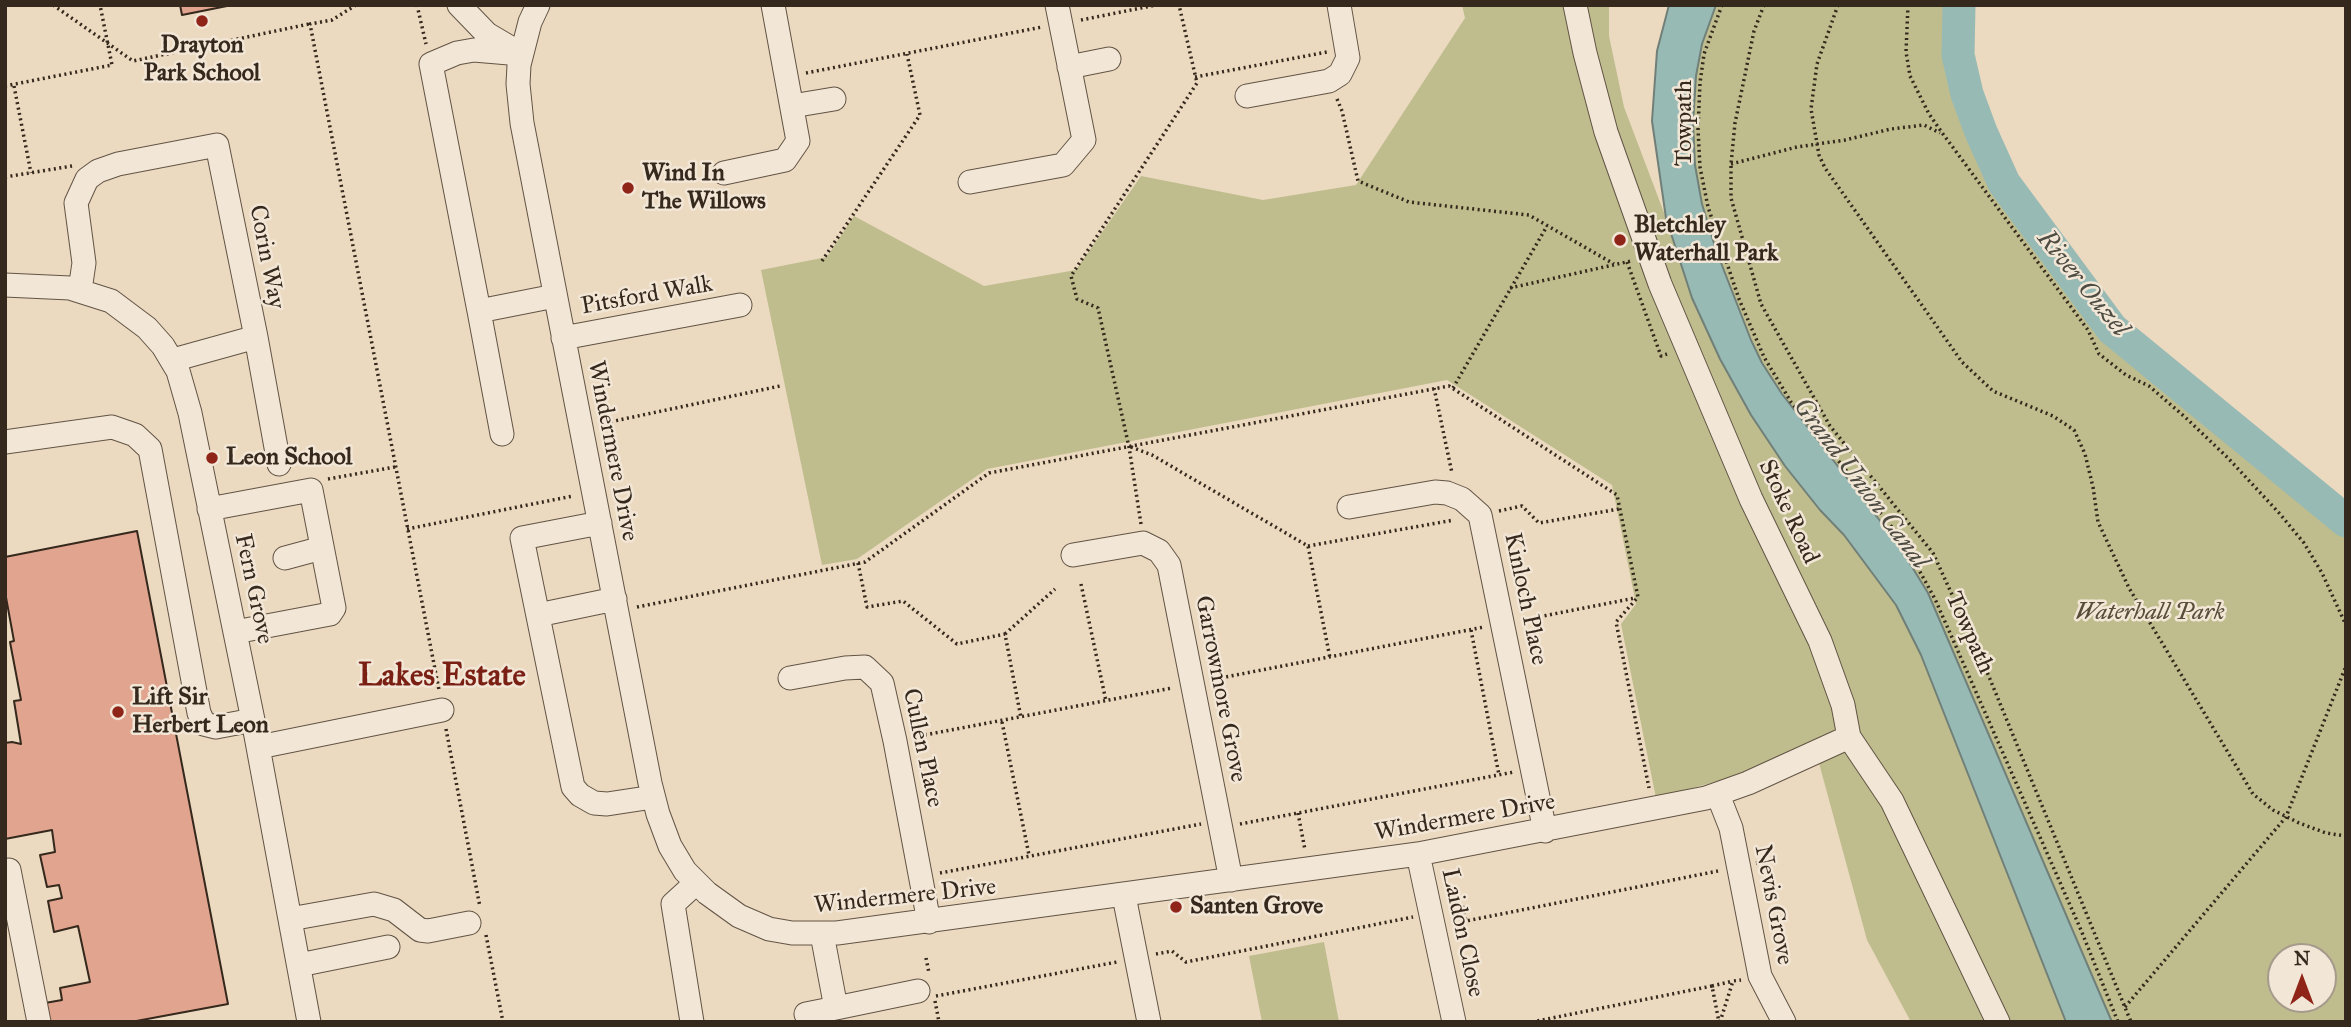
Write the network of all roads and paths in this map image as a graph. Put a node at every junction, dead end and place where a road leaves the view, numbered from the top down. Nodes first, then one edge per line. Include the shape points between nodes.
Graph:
1 (53, 5) edge
2 (100, 5) edge
3 (356, 5) edge
4 (417, 5) edge
5 (459, 5) edge
6 (537, 5) edge
7 (774, 5) edge
8 (1156, 5) edge
9 (1179, 5) edge
10 (1339, 5) edge
11 (1575, 5) edge
12 (1722, 5) edge
13 (1765, 5) edge
14 (1838, 5) edge
15 (1908, 5) edge
16 (1059, 14) edge
17 (310, 24) junction
18 (108, 44) junction
19 (1348, 48) junction
20 (521, 54) junction
21 (907, 54) junction
22 (1109, 59) dead end
23 (431, 64) junction
24 (1069, 67) junction
25 (786, 77) junction
26 (1195, 77) junction
27 (1329, 80) junction
28 (14, 85) junction
29 (5, 86) edge
30 (1248, 96) dead end
31 (834, 99) dead end
32 (792, 107) junction
33 (1942, 134) junction
34 (1731, 164) junction
35 (31, 173) junction
36 (724, 173) dead end
37 (5, 177) edge
38 (970, 182) dead end
39 (82, 185) junction
40 (1547, 226) junction
41 (1649, 257) junction
42 (822, 261) dead end
43 (1614, 264) junction
44 (5, 285) edge
45 (1510, 288) junction
46 (80, 290) junction
47 (555, 296) junction
48 (740, 305) dead end
49 (479, 311) junction
50 (256, 337) junction
51 (563, 338) junction
52 (173, 360) junction
53 (780, 386) dead end
54 (1434, 388) junction
55 (1453, 388) junction
56 (581, 428) junction
57 (502, 434) dead end
58 (5, 442) edge
59 (1129, 447) junction
60 (279, 464) dead end
61 (573, 496) dead end
62 (1456, 496) junction
63 (1349, 507) dead end
64 (209, 509) junction
65 (600, 523) junction
66 (407, 529) junction
67 (1132, 545) junction
68 (322, 548) junction
69 (1073, 555) dead end
70 (285, 558) dead end
71 (859, 563) junction
72 (1081, 584) dead end
73 (1055, 589) dead end
74 (1638, 597) junction
75 (616, 605) junction
76 (538, 615) junction
77 (1503, 624) junction
78 (2346, 625) edge
79 (1471, 630) junction
80 (235, 632) junction
81 (1005, 634) junction
82 (1330, 658) junction
83 (2346, 666) edge
84 (790, 678) dead end
85 (1192, 683) junction
86 (1106, 701) junction
87 (442, 710) junction
88 (1021, 718) junction
89 (253, 720) junction
90 (1002, 722) junction
91 (1849, 737) junction
92 (895, 741) junction
93 (259, 747) junction
94 (1533, 769) junction
95 (1499, 775) junction
96 (1718, 795) junction
97 (653, 797) junction
98 (1654, 809) junction
99 (1298, 813) junction
100 (2286, 817) junction
101 (1220, 824) junction
102 (1545, 831) junction
103 (2346, 835) edge
104 (1418, 854) junction
105 (1030, 855) junction
106 (1771, 860) dead end
107 (1739, 867) junction
108 (9, 870) dead end
109 (1309, 870) junction
110 (921, 877) junction
111 (1231, 880) junction
112 (696, 883) junction
113 (1124, 896) junction
114 (1431, 914) junction
115 (289, 919) junction
116 (478, 921) junction
117 (929, 922) junction
118 (822, 934) junction
119 (388, 947) dead end
120 (1137, 958) junction
121 (299, 965) junction
122 (1760, 976) junction
123 (1733, 981) junction
124 (1712, 986) junction
125 (926, 994) joint
126 (2125, 1007) junction
127 (836, 1008) junction
128 (806, 1014) dead end
129 (39, 1022) edge
130 (309, 1022) edge
131 (503, 1022) edge
132 (692, 1022) edge
133 (1149, 1022) edge
134 (1454, 1022) edge
135 (1532, 1022) edge
136 (1720, 1022) edge
137 (1784, 1022) edge
138 (1998, 1022) edge
139 (2118, 1022) edge
140 (2131, 1022) edge

1 - 18 path
2 - 18 path
3 - 17 path via 332,20
4 - 23 path
5 - 20 street via 487,34
6 - 20 street, Windermere Drive
7 - 25 street
8 - 16 path
9 - 26 path
10 - 19 street
11 - 41 street, Stoke Road via 1606,132
12 - 139 path, Towpath via 1704,54 1700,83 1700,167 1739,299 1764,358 1791,402 1903,541 1935,599
13 - 34 path via 1751,44
14 - 100 path via 1817,64 1811,109 1825,168 1962,362 1993,391 2053,416 2074,430 2085,454 2098,522 2129,588 2253,794
15 - 33 path via 1910,76
16 - 21 path
16 - 24 street
17 - 18 path via 133,61
17 - 66 path
18 - 28 path via 112,65
19 - 26 path
19 - 27 street via 1344,70
20 - 23 street via 474,50
20 - 47 street, Windermere Drive via 522,123
21 - 25 path
21 - 42 path via 920,115
22 - 24 street
23 - 49 street
24 - 38 street via 1084,140 1070,157 1063,165
25 - 32 street
26 - 59 path via 1197,83 1071,276 1077,299 1098,309
27 - 30 street
27 - 40 path via 1342,111 1358,181 1409,202 1529,215
28 - 29 path
28 - 35 path
31 - 32 street
32 - 36 street via 798,141 785,160
33 - 34 path via 1924,125 1891,129
33 - 78 path via 2088,330 2099,354 2176,409 2228,458 2304,543
34 - 126 path via 1731,198 1761,304 1830,426 1933,553
35 - 37 path
35 - 39 path via 72,166
39 - 46 street via 76,203 84,263
39 - 50 street, Corin Way via 93,173 108,167 218,145
40 - 43 path
40 - 45 path
41 - 43 path
41 - 91 street, Stoke Road via 1751,499 1820,641 1843,705
43 - 45 path
44 - 46 street, Fern Grove
45 - 55 path
46 - 52 street, Fern Grove via 130,313
47 - 49 street
47 - 51 street, Windermere Drive
48 - 51 street, Pitsford Walk
49 - 57 street
50 - 52 street, Corin Way
50 - 60 street
51 - 56 street, Windermere Drive
52 - 64 street, Fern Grove via 182,381
53 - 56 path
54 - 55 path
54 - 59 path
54 - 62 path
55 - 74 path via 1617,495
56 - 65 street, Windermere Drive
58 - 89 street via 113,427 135,435 150,449 199,713 204,723 216,727
59 - 67 path via 1140,510
59 - 71 path via 989,473
59 - 82 path via 1152,455 1308,545
61 - 66 path
62 - 63 street via 1431,492
62 - 77 street, Kinloch Place via 1480,515
64 - 68 street via 311,490
64 - 80 street, Fern Grove
65 - 75 street, Windermere Drive
65 - 76 street via 522,538
66 - 87 path
67 - 69 street
67 - 85 street, Garrowmore Grove via 1159,551 1169,565
68 - 70 street
68 - 80 street via 334,608 330,614
71 - 75 path
71 - 81 path via 867,607 903,601 957,644
72 - 86 path
73 - 81 path
74 - 77 path
74 - 98 path via 1616,622
75 - 76 street
75 - 97 street, Windermere Drive
76 - 97 street via 575,790 594,803
77 - 79 path
77 - 94 street, Kinloch Place
79 - 82 path
79 - 95 path
80 - 89 street, Fern Grove
81 - 88 path
82 - 85 path
83 - 100 path
84 - 92 street, Cullen Place via 865,667 882,683
85 - 86 path
85 - 101 street, Garrowmore Grove
86 - 88 path
87 - 93 street
87 - 116 path
88 - 90 path
89 - 93 street, Fern Grove
90 - 92 path
90 - 105 path
91 - 96 street, Windermere Drive
91 - 138 street, Stoke Road via 1892,801
92 - 110 street, Cullen Place
93 - 115 street, Fern Grove
94 - 95 path
94 - 102 street, Kinloch Place
95 - 99 path
96 - 98 street, Windermere Drive
96 - 107 street, Nevis Grove
97 - 112 street, Windermere Drive via 670,846
98 - 102 street, Windermere Drive
99 - 101 path
99 - 109 path
100 - 103 path via 2326,833
100 - 126 path
101 - 105 path
101 - 111 street, Garrowmore Grove
102 - 104 street, Windermere Drive
104 - 109 street, Windermere Drive
104 - 114 street, Laidon Close
105 - 110 path
106 - 107 path
107 - 114 path via 1466,921 1463,906
107 - 122 street, Nevis Grove
108 - 129 street
109 - 111 street, Windermere Drive
110 - 117 street, Cullen Place
111 - 113 street, Windermere Drive
112 - 118 street, Windermere Drive via 757,924 792,933
112 - 132 street via 673,904
113 - 117 street, Windermere Drive
113 - 120 street
114 - 120 path via 1186,962 1172,951
114 - 134 street, Laidon Close
115 - 116 street via 374,904 394,910 420,930
115 - 121 street, Fern Grove
116 - 131 path
117 - 118 street, Windermere Drive
118 - 127 street
119 - 121 street
120 - 125 path
120 - 133 street
121 - 130 street, Fern Grove
122 - 123 path
122 - 137 street, Nevis Grove
123 - 124 path
123 - 136 path
124 - 135 path
124 - 136 path
125 - 127 street
126 - 140 path
127 - 128 street

